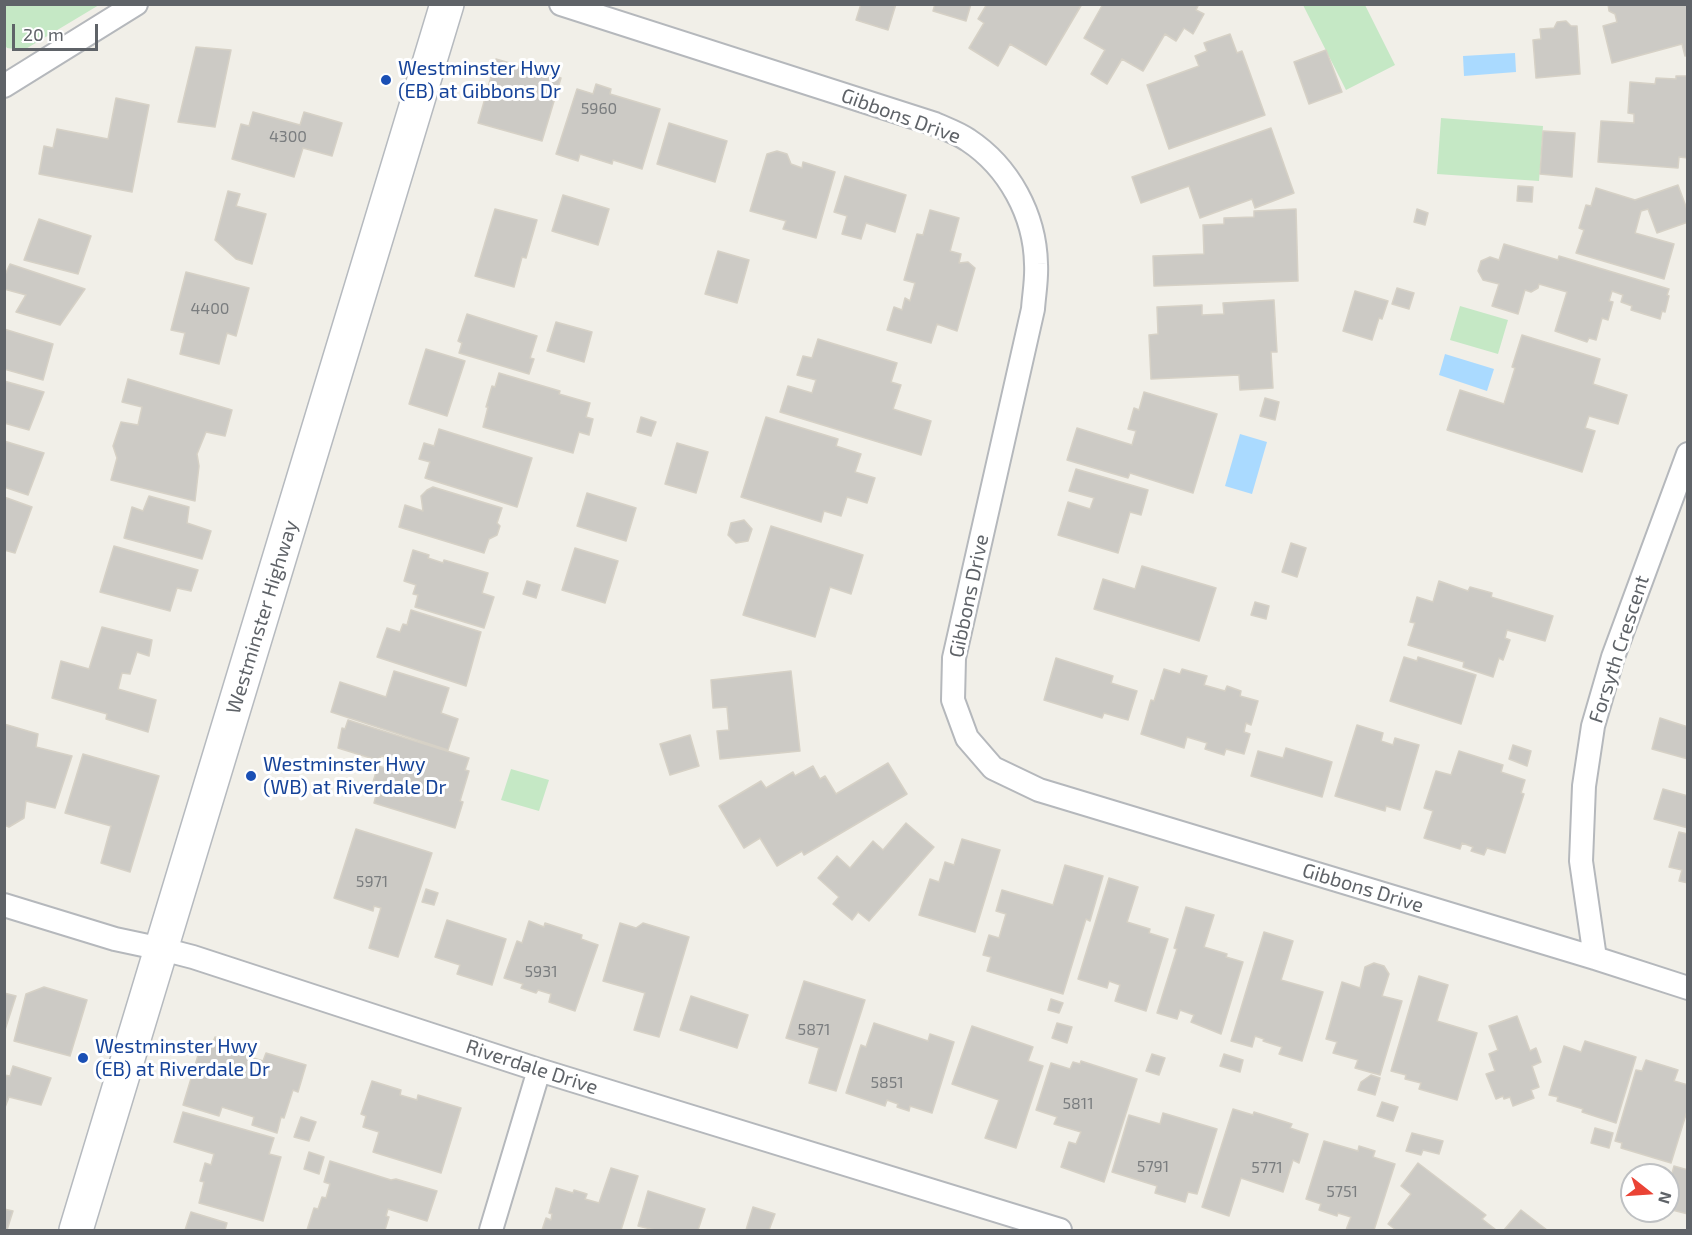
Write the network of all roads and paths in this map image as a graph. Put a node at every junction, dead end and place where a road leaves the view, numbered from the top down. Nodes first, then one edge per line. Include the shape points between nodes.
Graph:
1 (136, 4) edge
2 (447, 4) edge
3 (561, 4) edge
4 (4, 86) edge
5 (1688, 454) edge
6 (4, 905) edge
7 (162, 949) junction
8 (1595, 958) junction
9 (1688, 988) edge
10 (539, 1070) junction
11 (76, 1230) edge
12 (491, 1230) edge
13 (1060, 1230) edge

1 - 4 street
2 - 7 main road, Westminster Highway
3 - 8 street, Gibbons Drive via 935,124 968,140 1000,166 1020,198 1032,227 1036,263 1033,309 954,658 956,709 967,738 993,768 1040,790
5 - 8 street, Forsyth Crescent via 1613,657 1593,726 1584,786 1581,861
6 - 7 street, Riverdale Drive via 127,943
7 - 10 street, Riverdale Drive
7 - 11 main road, Westminster Highway
8 - 9 street, Gibbons Drive
10 - 12 street
10 - 13 street, Riverdale Drive

